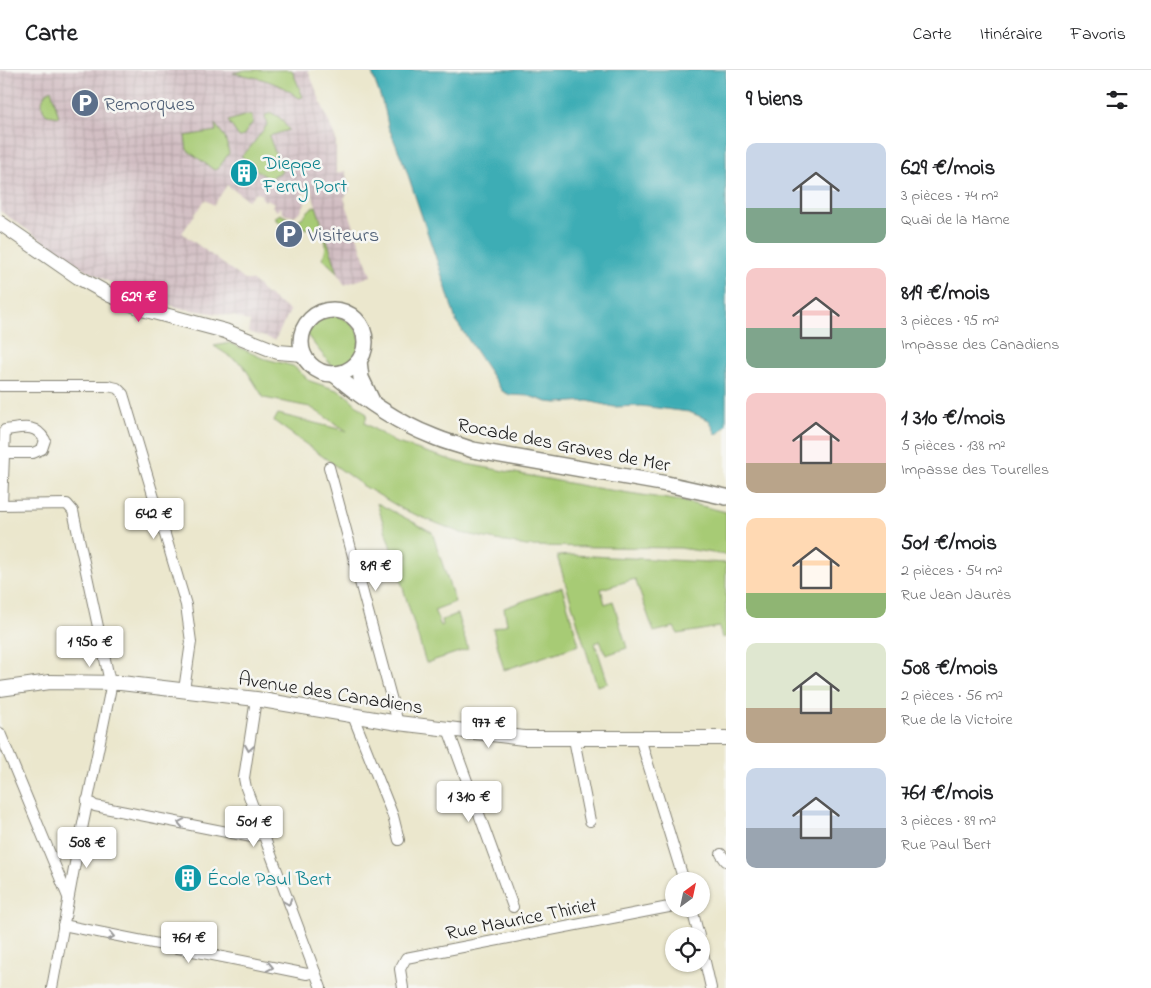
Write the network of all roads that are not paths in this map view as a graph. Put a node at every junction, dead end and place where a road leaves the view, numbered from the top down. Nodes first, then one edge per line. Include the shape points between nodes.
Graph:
1 (0, 223) edge
2 (303, 354) junction
3 (359, 361) junction
4 (334, 374) junction
5 (0, 386) edge
6 (373, 403) junction
7 (4, 453) junction
8 (330, 467) dead end
9 (726, 497) edge
10 (1, 505) edge
11 (110, 682) junction
12 (0, 689) edge
13 (184, 690) junction
14 (256, 700) junction
15 (353, 716) junction
16 (398, 723) junction
17 (448, 730) junction
18 (0, 733) edge
19 (640, 738) junction
20 (726, 738) edge
21 (574, 739) junction
22 (88, 800) junction
23 (590, 821) dead end
24 (262, 833) junction
25 (399, 840) dead end
26 (681, 872) edge
27 (68, 898) junction
28 (513, 908) dead end
29 (665, 908) edge
30 (63, 925) junction
31 (314, 972) junction
32 (707, 972) edge
33 (52, 988) edge
34 (321, 988) edge
35 (404, 988) edge
36 (711, 988) edge

1 - 2 street via 110,295 146,310 225,331 278,352
2 - 3 main road via 302,333 310,320 323,312 340,311 355,318 364,332 365,348
2 - 4 main road via 315,369
3 - 4 main road via 348,371
3 - 6 main road via 361,378
4 - 6 main road, Rocade des Graves de Mer
5 - 13 street via 108,386 123,394 186,605 191,642
6 - 9 main road, Rocade des Graves de Mer via 431,436 473,450
7 - 7 street via 5,430 32,428 45,440 42,449 33,453
7 - 10 street
8 - 16 street
10 - 11 street via 67,504 73,511
11 - 12 street, Avenue des Canadiens via 50,682
11 - 13 street, Avenue des Canadiens
11 - 22 street
13 - 14 street, Avenue des Canadiens
14 - 15 street, Avenue des Canadiens
14 -> 24 street via 244,778
15 - 16 street, Avenue des Canadiens
15 - 25 street via 393,816
16 - 17 street, Avenue des Canadiens
17 - 21 street, Avenue des Canadiens via 524,738
17 - 28 street
18 - 27 street
19 - 20 street, Avenue des Canadiens
19 - 21 street, Avenue des Canadiens
19 - 26 street
21 - 23 street
24 -> 22 street via 252,837 95,806
22 - 27 street
24 -> 31 street
27 - 30 street
29 - 35 street, Rue Maurice Thiriet via 406,958 400,969
30 -> 31 street via 307,974
30 - 33 street
31 - 34 street
32 - 36 street

